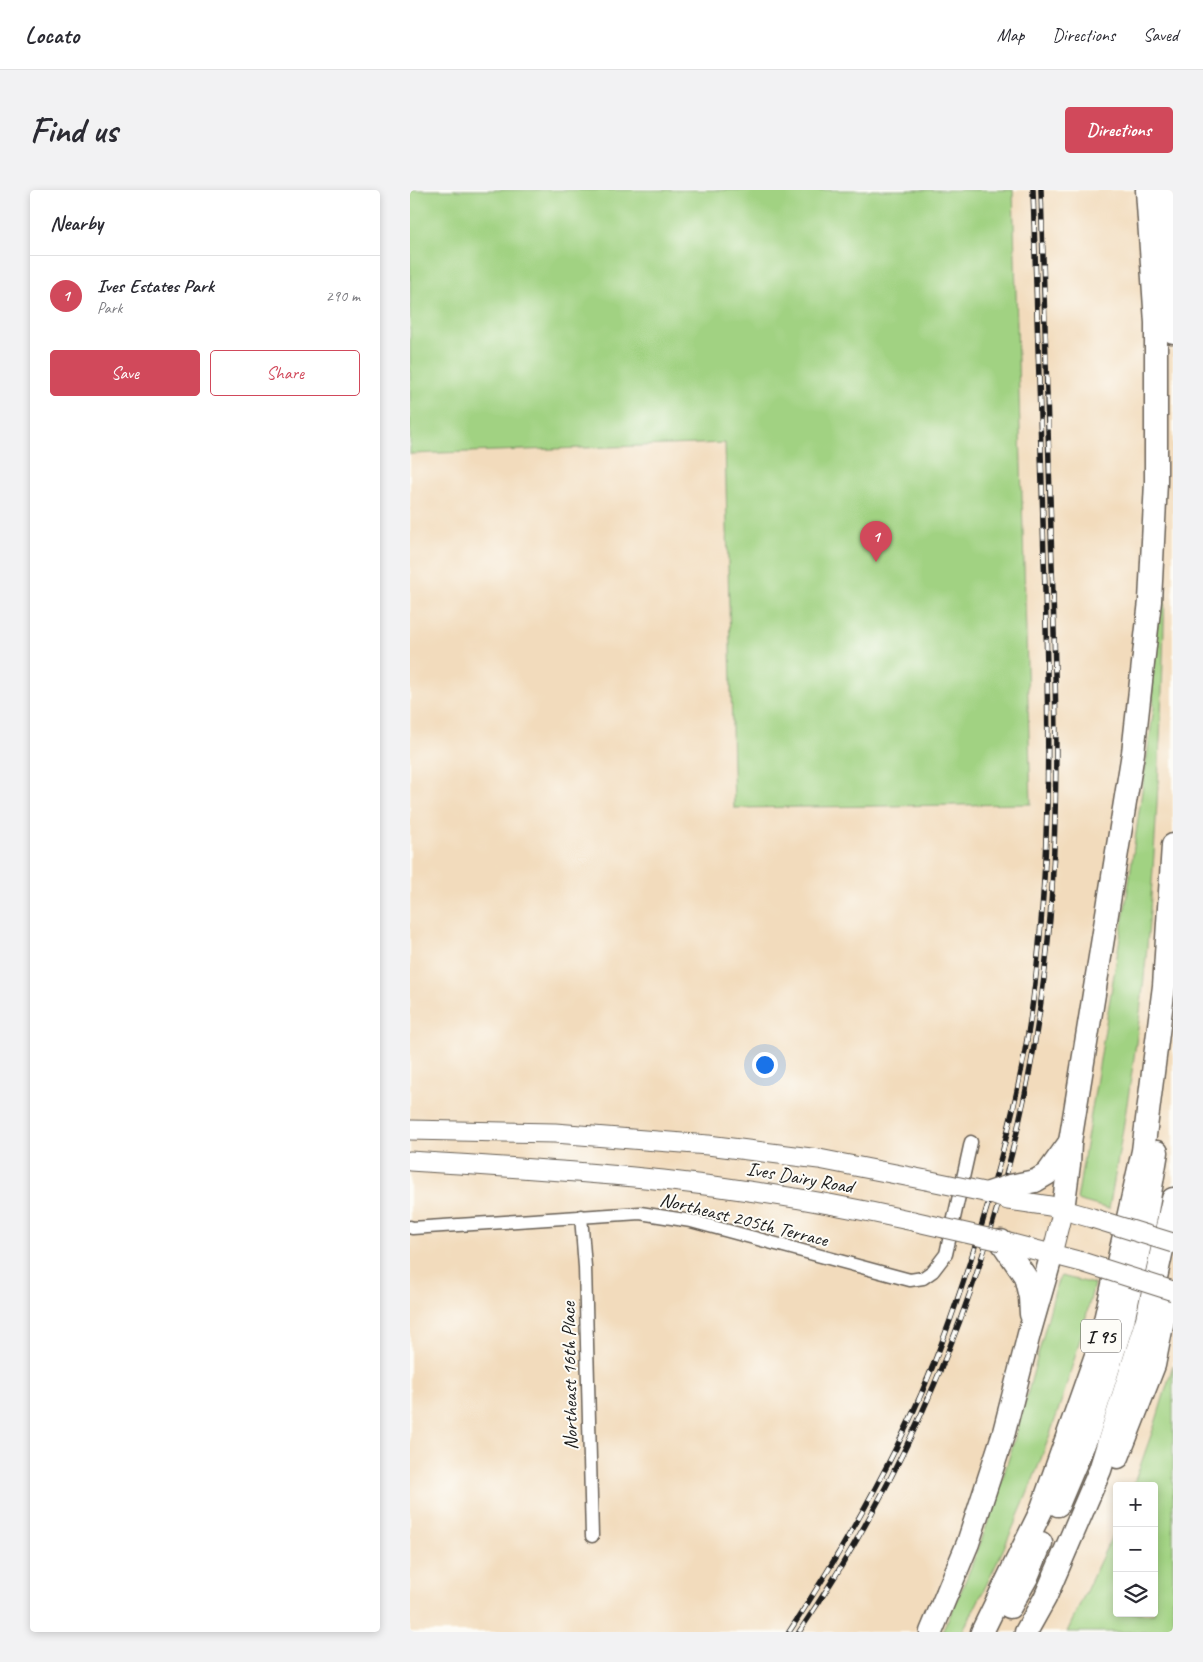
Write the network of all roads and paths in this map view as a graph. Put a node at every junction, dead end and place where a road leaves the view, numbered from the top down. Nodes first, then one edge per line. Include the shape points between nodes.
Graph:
1 (1147, 190) edge
2 (1164, 190) edge
3 (1173, 332) edge
4 (1173, 845) edge
5 (1173, 1029) edge
6 (410, 1130) edge
7 (971, 1142) dead end
8 (1070, 1142) junction
9 (410, 1161) edge
10 (989, 1193) junction
11 (1173, 1199) edge
12 (1063, 1209) junction
13 (581, 1216) junction
14 (410, 1227) edge
15 (1009, 1243) junction
16 (1173, 1243) edge
17 (1052, 1254) junction
18 (1173, 1272) edge
19 (1173, 1291) edge
20 (1032, 1324) junction
21 (592, 1536) dead end
22 (931, 1632) edge
23 (982, 1632) edge
24 (996, 1632) edge
25 (1026, 1632) edge
26 (1042, 1632) edge

1 - 8 highway via 1156,332 1156,482 1150,601 1133,753
2 - 3 highway
4 - 23 highway, I 95 via 1164,986 1143,1150 1099,1347 1040,1511
5 - 24 highway via 1164,1110 1146,1216 1123,1321 1088,1434 1027,1577
6 - 10 main road, Ives Dairy Road, bridge via 555,1133 708,1145 819,1159
7 - 13 street, Northeast 205th Terrace via 946,1254 923,1278 910,1280 691,1221 640,1213
8 - 10 highway, bridge via 1047,1174 1035,1181
8 - 12 highway
9 - 15 main road, Ives Dairy Road, bridge via 664,1180 778,1196 914,1221
10 - 12 main road, Ives Dairy Road, bridge via 1008,1200
11 - 25 highway via 1148,1318 1100,1470 1046,1598
12 - 16 main road, bridge
12 - 17 main road
13 - 14 street, Northeast 205th Terrace
13 - 21 street, Northeast 16th Place
15 - 17 main road, Ives Dairy Road
15 - 20 highway via 1025,1276
17 - 19 main road, Ives Dairy Road, bridge
17 - 20 highway
18 - 26 highway via 1154,1365 1080,1556
20 - 22 highway via 1004,1432 968,1543

